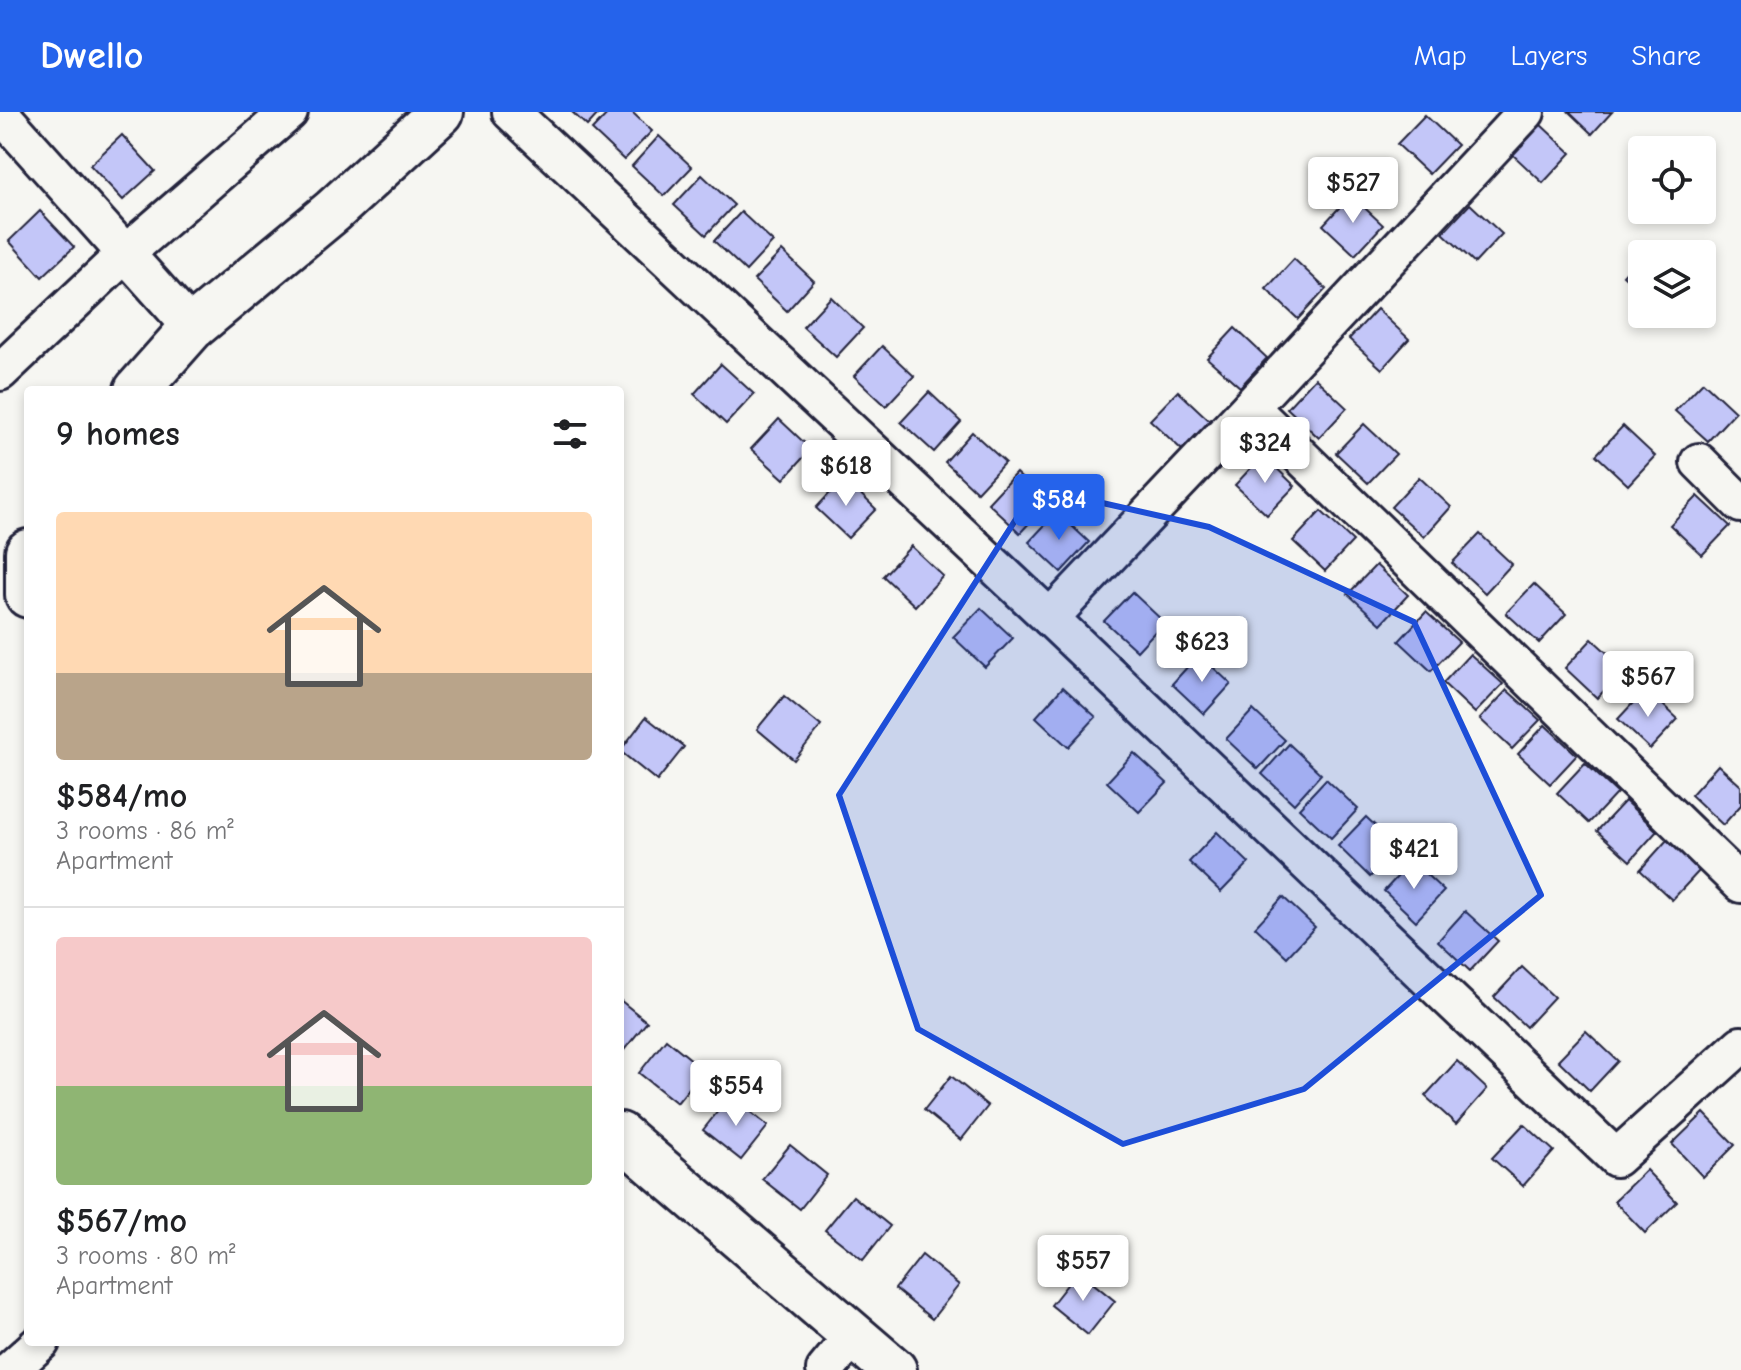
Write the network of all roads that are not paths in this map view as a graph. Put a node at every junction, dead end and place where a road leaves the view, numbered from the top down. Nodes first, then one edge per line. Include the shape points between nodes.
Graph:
1 (289, 112) edge
2 (441, 112) edge
3 (511, 112) edge
4 (1526, 112) edge
5 (0, 113) edge
6 (126, 253) junction
7 (192, 328) junction
8 (0, 372) edge
9 (141, 386) edge
10 (1250, 407) junction
11 (1699, 462) dead end
12 (1741, 504) edge
13 (0, 589) edge
14 (24, 594) edge
15 (1050, 618) junction
16 (1741, 884) edge
17 (1741, 1045) edge
18 (624, 1138) edge
19 (854, 1335) junction
20 (37, 1346) edge
21 (10, 1370) edge
22 (825, 1370) edge
23 (894, 1370) edge

1 - 6 street
2 - 7 street via 333,211
3 - 15 street
4 - 10 street
5 - 6 street
6 - 7 street
6 - 8 street
7 - 9 street
10 - 15 street
10 - 16 street
11 - 12 street
13 - 14 street
15 - 17 street via 1616,1158
18 - 19 street
19 - 22 street
19 - 23 street
20 - 21 street

